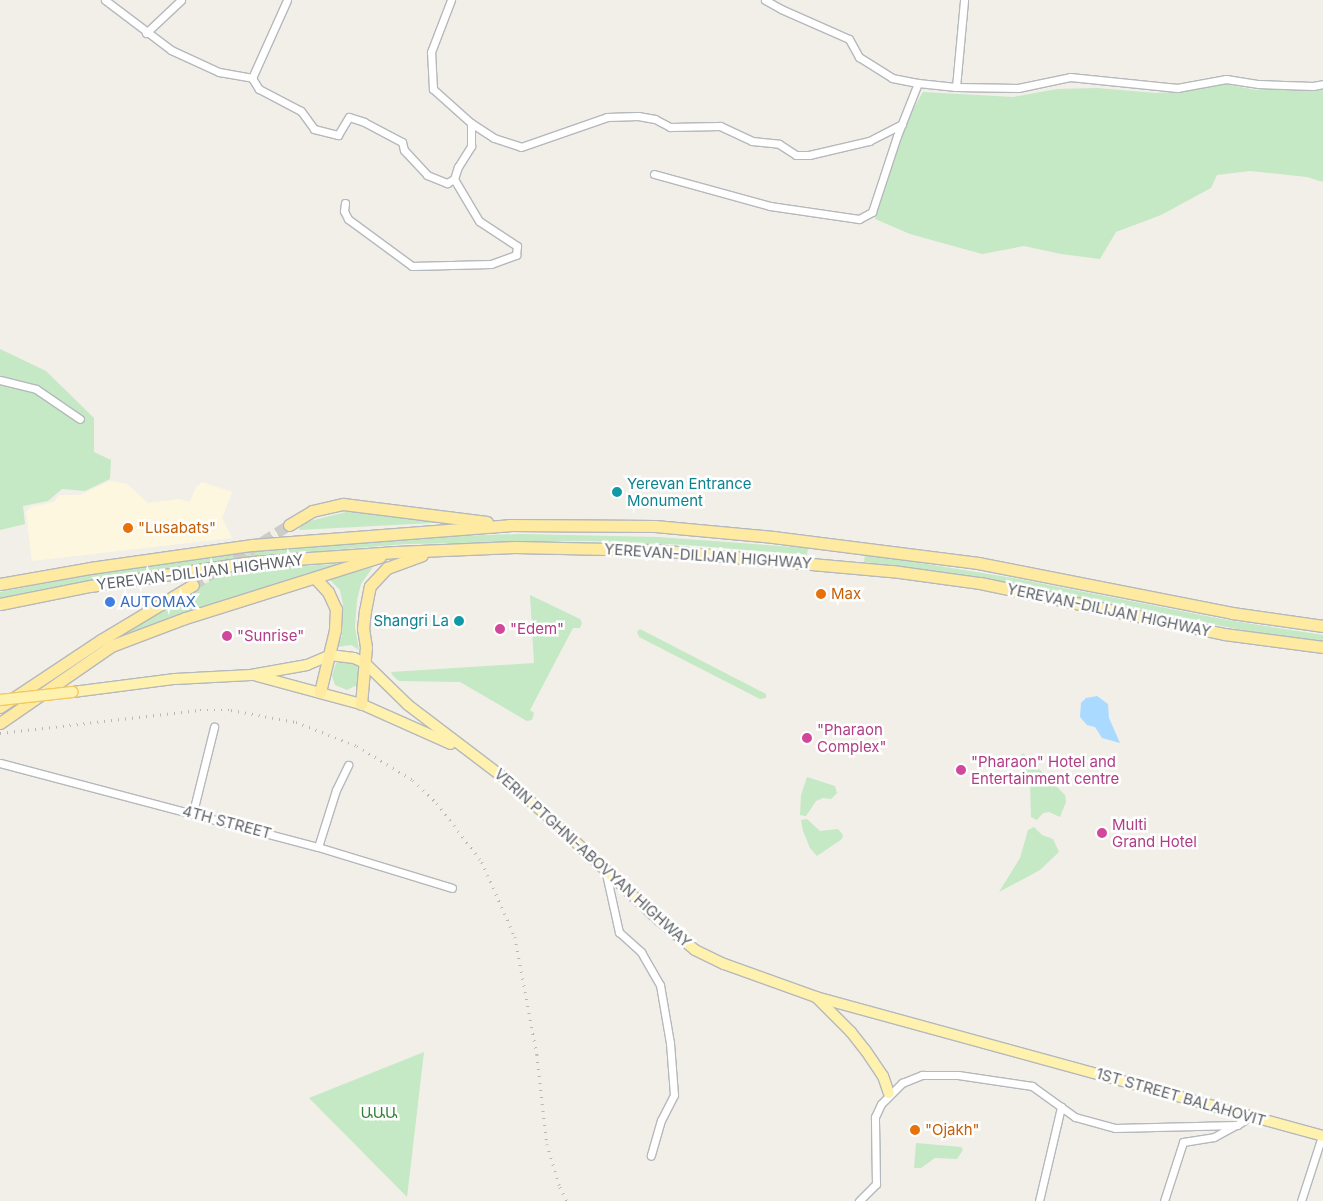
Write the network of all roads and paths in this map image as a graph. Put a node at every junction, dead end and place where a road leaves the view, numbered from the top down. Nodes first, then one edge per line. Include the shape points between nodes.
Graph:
1 (105, 0) edge
2 (181, 0) edge
3 (287, 0) edge
4 (450, 0) edge
5 (765, 0) edge
6 (964, 0) edge
7 (146, 33) junction
8 (252, 78) junction
9 (918, 83) junction
10 (1323, 84) edge
11 (956, 87) junction
12 (471, 124) junction
13 (902, 124) junction
14 (654, 174) dead end
15 (454, 179) junction
16 (344, 202) dead end
17 (0, 380) edge
18 (80, 419) dead end
19 (289, 525) tunnel mouth
20 (509, 525) junction
21 (441, 551) junction
22 (396, 552) junction
23 (316, 579) junction
24 (0, 584) edge
25 (193, 585) tunnel mouth
26 (0, 604) edge
27 (1323, 626) edge
28 (1323, 647) edge
29 (330, 655) junction
30 (364, 663) junction
31 (251, 675) junction
32 (320, 692) junction
33 (0, 700) edge
34 (361, 704) junction
35 (0, 707) edge
36 (0, 723) edge
37 (214, 726) dead end
38 (465, 750) junction
39 (0, 763) edge
40 (348, 765) dead end
41 (193, 812) junction
42 (318, 847) junction
43 (605, 869) junction
44 (452, 888) dead end
45 (816, 998) junction
46 (1038, 1057) joint
47 (889, 1093) junction
48 (1061, 1107) junction
49 (1251, 1116) junction
50 (1236, 1125) junction
51 (1323, 1136) edge
52 (651, 1156) dead end
53 (859, 1201) edge
54 (1039, 1201) edge
55 (1164, 1201) edge
56 (1301, 1201) edge

1 - 7 street
2 - 7 street
3 - 8 street
4 - 12 street via 431,52 434,89
5 - 9 street via 849,39 860,57 892,78
6 - 11 street
7 - 8 street via 171,50 219,72
8 - 15 street via 259,89 301,111 314,129 338,135 350,117 402,142 404,150 428,175 447,183
9 - 11 street
9 - 13 street
10 - 11 street via 1259,84 1226,79 1177,88 1070,77 1018,88
12 - 13 street via 494,138 521,147 607,117 638,116 655,119 670,127 720,126 752,141 779,144 796,155 869,141
12 - 15 street via 471,146
13 - 14 street via 872,212 859,219 770,206
15 - 16 street via 479,221 517,246 516,255 491,264 412,266 348,219
17 - 18 street via 36,389
19 - 20 highway via 312,511 343,504
20 - 24 highway, YEREVAN-DILIJAN HIGHWAY via 252,545
20 - 27 highway, YEREVAN-DILIJAN HIGHWAY via 655,526 894,551 978,563 1232,614
21 - 22 highway, YEREVAN-DILIJAN HIGHWAY
21 - 28 highway, YEREVAN-DILIJAN HIGHWAY via 515,547 655,550 892,571 980,583 1224,634
21 - 30 highway via 387,568 370,586 365,611
22 - 23 highway
22 - 26 highway, YEREVAN-DILIJAN HIGHWAY via 252,562 90,586
23 - 29 highway via 328,592 336,609
23 - 36 highway via 185,618 111,646
25 - 35 highway via 101,640
29 - 30 main road, VERIN PTGHNI-ABOVYAN HIGHWAY via 343,655
29 - 31 main road, VERIN PTGHNI-ABOVYAN HIGHWAY via 306,665
29 - 32 highway
30 - 34 highway
30 - 38 main road, VERIN PTGHNI-ABOVYAN HIGHWAY via 408,705
31 - 32 main road, VERIN PTGHNI-ABOVYAN HIGHWAY
31 - 33 main road, VERIN PTGHNI-ABOVYAN HIGHWAY, bridge via 175,679
32 - 34 main road, VERIN PTGHNI-ABOVYAN HIGHWAY
34 - 38 main road, VERIN PTGHNI-ABOVYAN HIGHWAY
37 - 41 street
38 - 43 main road, VERIN PTGHNI-ABOVYAN HIGHWAY via 514,787
39 - 41 street, 4TH STREET
40 - 42 street via 336,790
41 - 42 street, 4TH STREET
42 - 44 street, 4TH STREET
43 - 45 main road, VERIN PTGHNI-ABOVYAN HIGHWAY via 695,950
43 - 52 street via 619,932 641,952 660,985 670,1043 674,1095 661,1120
45 - 46 main road, VERIN PTGHNI-ABOVYAN HIGHWAY
45 - 47 main road via 866,1051 883,1076
46 - 49 main road, 1ST STREET BALAHOVIT
47 - 48 street via 902,1083 922,1075 958,1075 1032,1086
47 - 53 street via 875,1117 876,1184
48 - 50 street via 1075,1117 1115,1128
48 - 54 street
49 - 50 street
49 - 51 main road, 1ST STREET BALAHOVIT
50 - 55 street via 1214,1137 1183,1142
51 - 56 street

